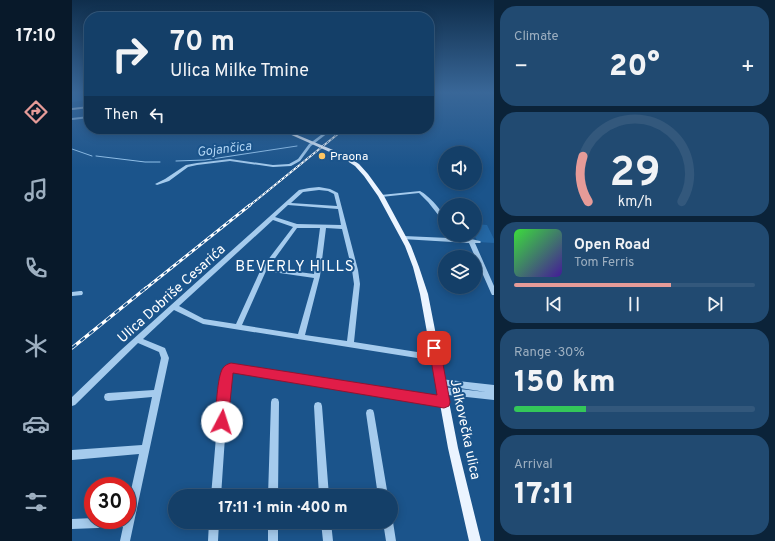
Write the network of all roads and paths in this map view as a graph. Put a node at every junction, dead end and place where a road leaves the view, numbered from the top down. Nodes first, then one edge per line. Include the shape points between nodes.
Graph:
1 (84, 118) edge
2 (72, 120) edge
3 (292, 134) edge
4 (325, 134) edge
5 (313, 143) junction
6 (157, 184) dead end
7 (381, 196) junction
8 (288, 204) junction
9 (339, 208) junction
10 (438, 211) edge
11 (273, 218) junction
12 (296, 226) junction
13 (344, 227) junction
14 (323, 228) junction
15 (404, 238) junction
16 (438, 240) edge
17 (471, 242) edge
18 (264, 269) junction
19 (317, 276) junction
20 (493, 290) edge
21 (80, 293) dead end
22 (72, 294) edge
23 (174, 307) junction
24 (238, 327) junction
25 (301, 336) junction
26 (138, 340) junction
27 (350, 345) junction
28 (436, 358) junction
29 (494, 388) edge
30 (442, 392) junction
31 (157, 393) junction
32 (494, 396) edge
33 (108, 397) dead end
34 (72, 402) edge
35 (275, 402) dead end
36 (318, 406) dead end
37 (370, 413) dead end
38 (145, 448) junction
39 (72, 455) edge
40 (217, 489) edge
41 (274, 489) edge
42 (324, 489) edge
43 (382, 489) edge
44 (136, 492) edge
45 (84, 523) edge
46 (72, 524) edge
47 (128, 529) edge
48 (214, 529) edge
49 (273, 529) edge
50 (327, 529) edge
51 (389, 529) edge
52 (125, 541) edge
53 (213, 541) edge
54 (273, 541) edge
55 (328, 541) edge
56 (391, 541) edge
57 (475, 541) edge

1 - 2 street
3 - 5 main road, Jalkovečka ulica
4 - 5 street
5 - 6 street via 299,160 290,165 273,166 230,160 197,164 187,166
5 - 7 main road, Jalkovečka ulica via 353,162
7 - 10 street via 420,192
7 - 15 main road, Jalkovečka ulica
8 - 9 street
8 - 9 street, Ulica Dobriše Cesarića via 305,190 328,190 336,193
8 - 11 street, Ulica Dobriše Cesarića
9 - 13 street, Ulica Dobriše Cesarića
11 - 12 street
11 - 23 street, Ulica Dobriše Cesarića
12 - 14 street
12 - 18 street
13 - 14 street
13 - 27 street, Ulica Dobriše Cesarića via 357,284
14 - 19 street
15 - 16 street
15 - 28 main road, Jalkovečka ulica via 422,285
17 - 20 street
18 - 19 street
18 - 24 street
19 - 25 street
21 - 22 street
23 - 24 street via 203,321
23 - 26 street, Ulica Dobriše Cesarića
24 - 25 street
25 - 27 street
26 - 31 street via 164,353
26 - 34 street, Ulica Dobriše Cesarića
27 - 28 street
28 - 30 main road, Jalkovečka ulica
29 - 30 street
30 - 32 street
30 - 40 street via 231,368 225,378
30 - 57 main road, Jalkovečka ulica
31 - 33 street
31 - 38 street
35 - 41 street
36 - 42 street
37 - 43 street
38 - 39 street
38 - 44 street
45 - 46 street
47 - 52 street
48 - 53 street
49 - 54 street
50 - 55 street
51 - 56 street

